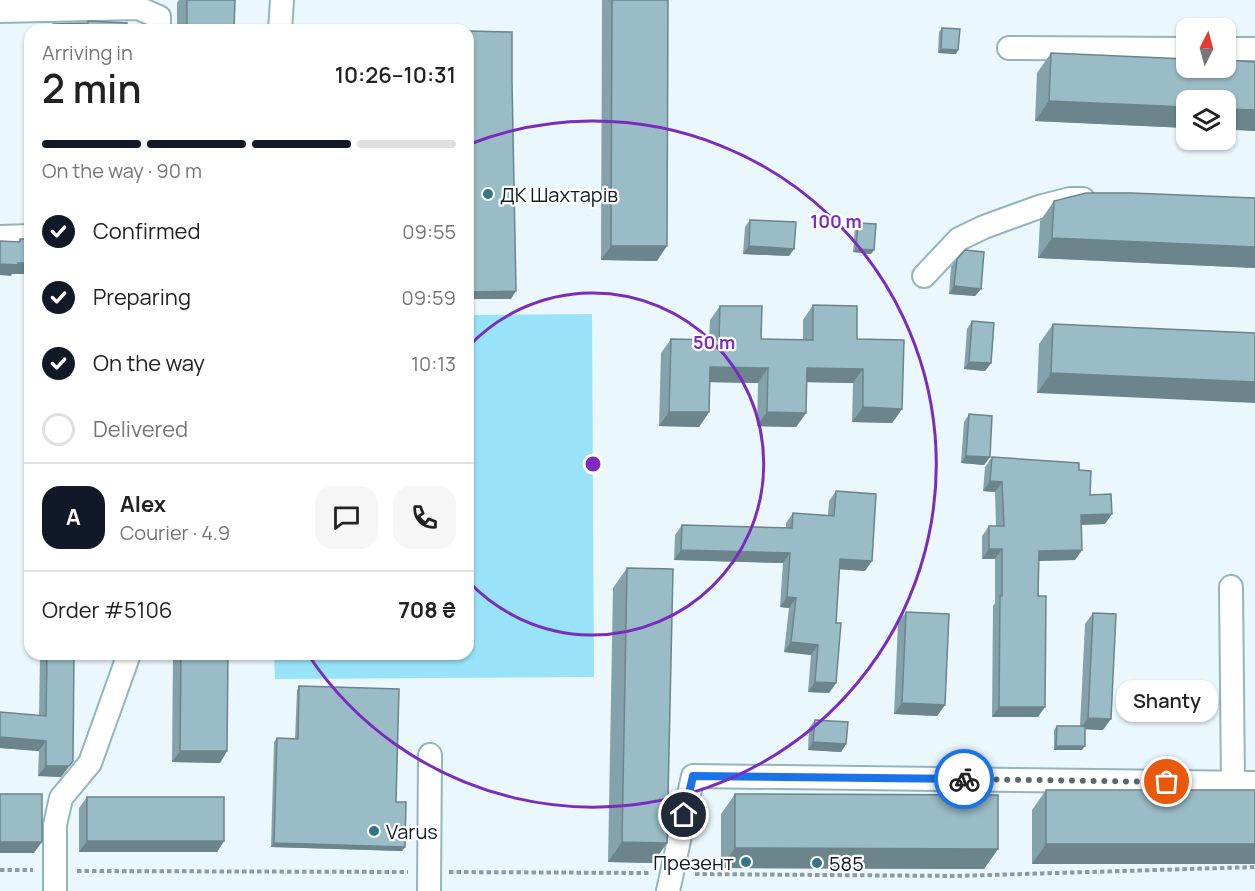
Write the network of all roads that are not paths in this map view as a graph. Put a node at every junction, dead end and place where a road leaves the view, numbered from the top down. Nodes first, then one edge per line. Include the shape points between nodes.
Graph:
1 (282, 0) edge
2 (0, 11) edge
3 (159, 24) edge
4 (280, 24) edge
5 (1009, 48) dead end
6 (1176, 49) edge
7 (1236, 49) edge
8 (1255, 49) edge
9 (1105, 200) edge
10 (24, 236) edge
11 (0, 237) edge
12 (924, 276) dead end
13 (1230, 587) dead end
14 (127, 660) edge
15 (430, 755) dead end
16 (1244, 783) edge
17 (55, 881) edge
18 (429, 881) edge
19 (670, 882) edge

1 - 4 lane
2 - 3 lane via 138,8 159,17
5 - 6 lane
7 - 8 lane
9 - 12 lane via 1070,199 984,227 959,239
10 - 11 lane
13 - 16 lane
14 - 17 lane via 90,763 61,798 55,825
15 - 18 lane
16 - 19 lane via 693,776

